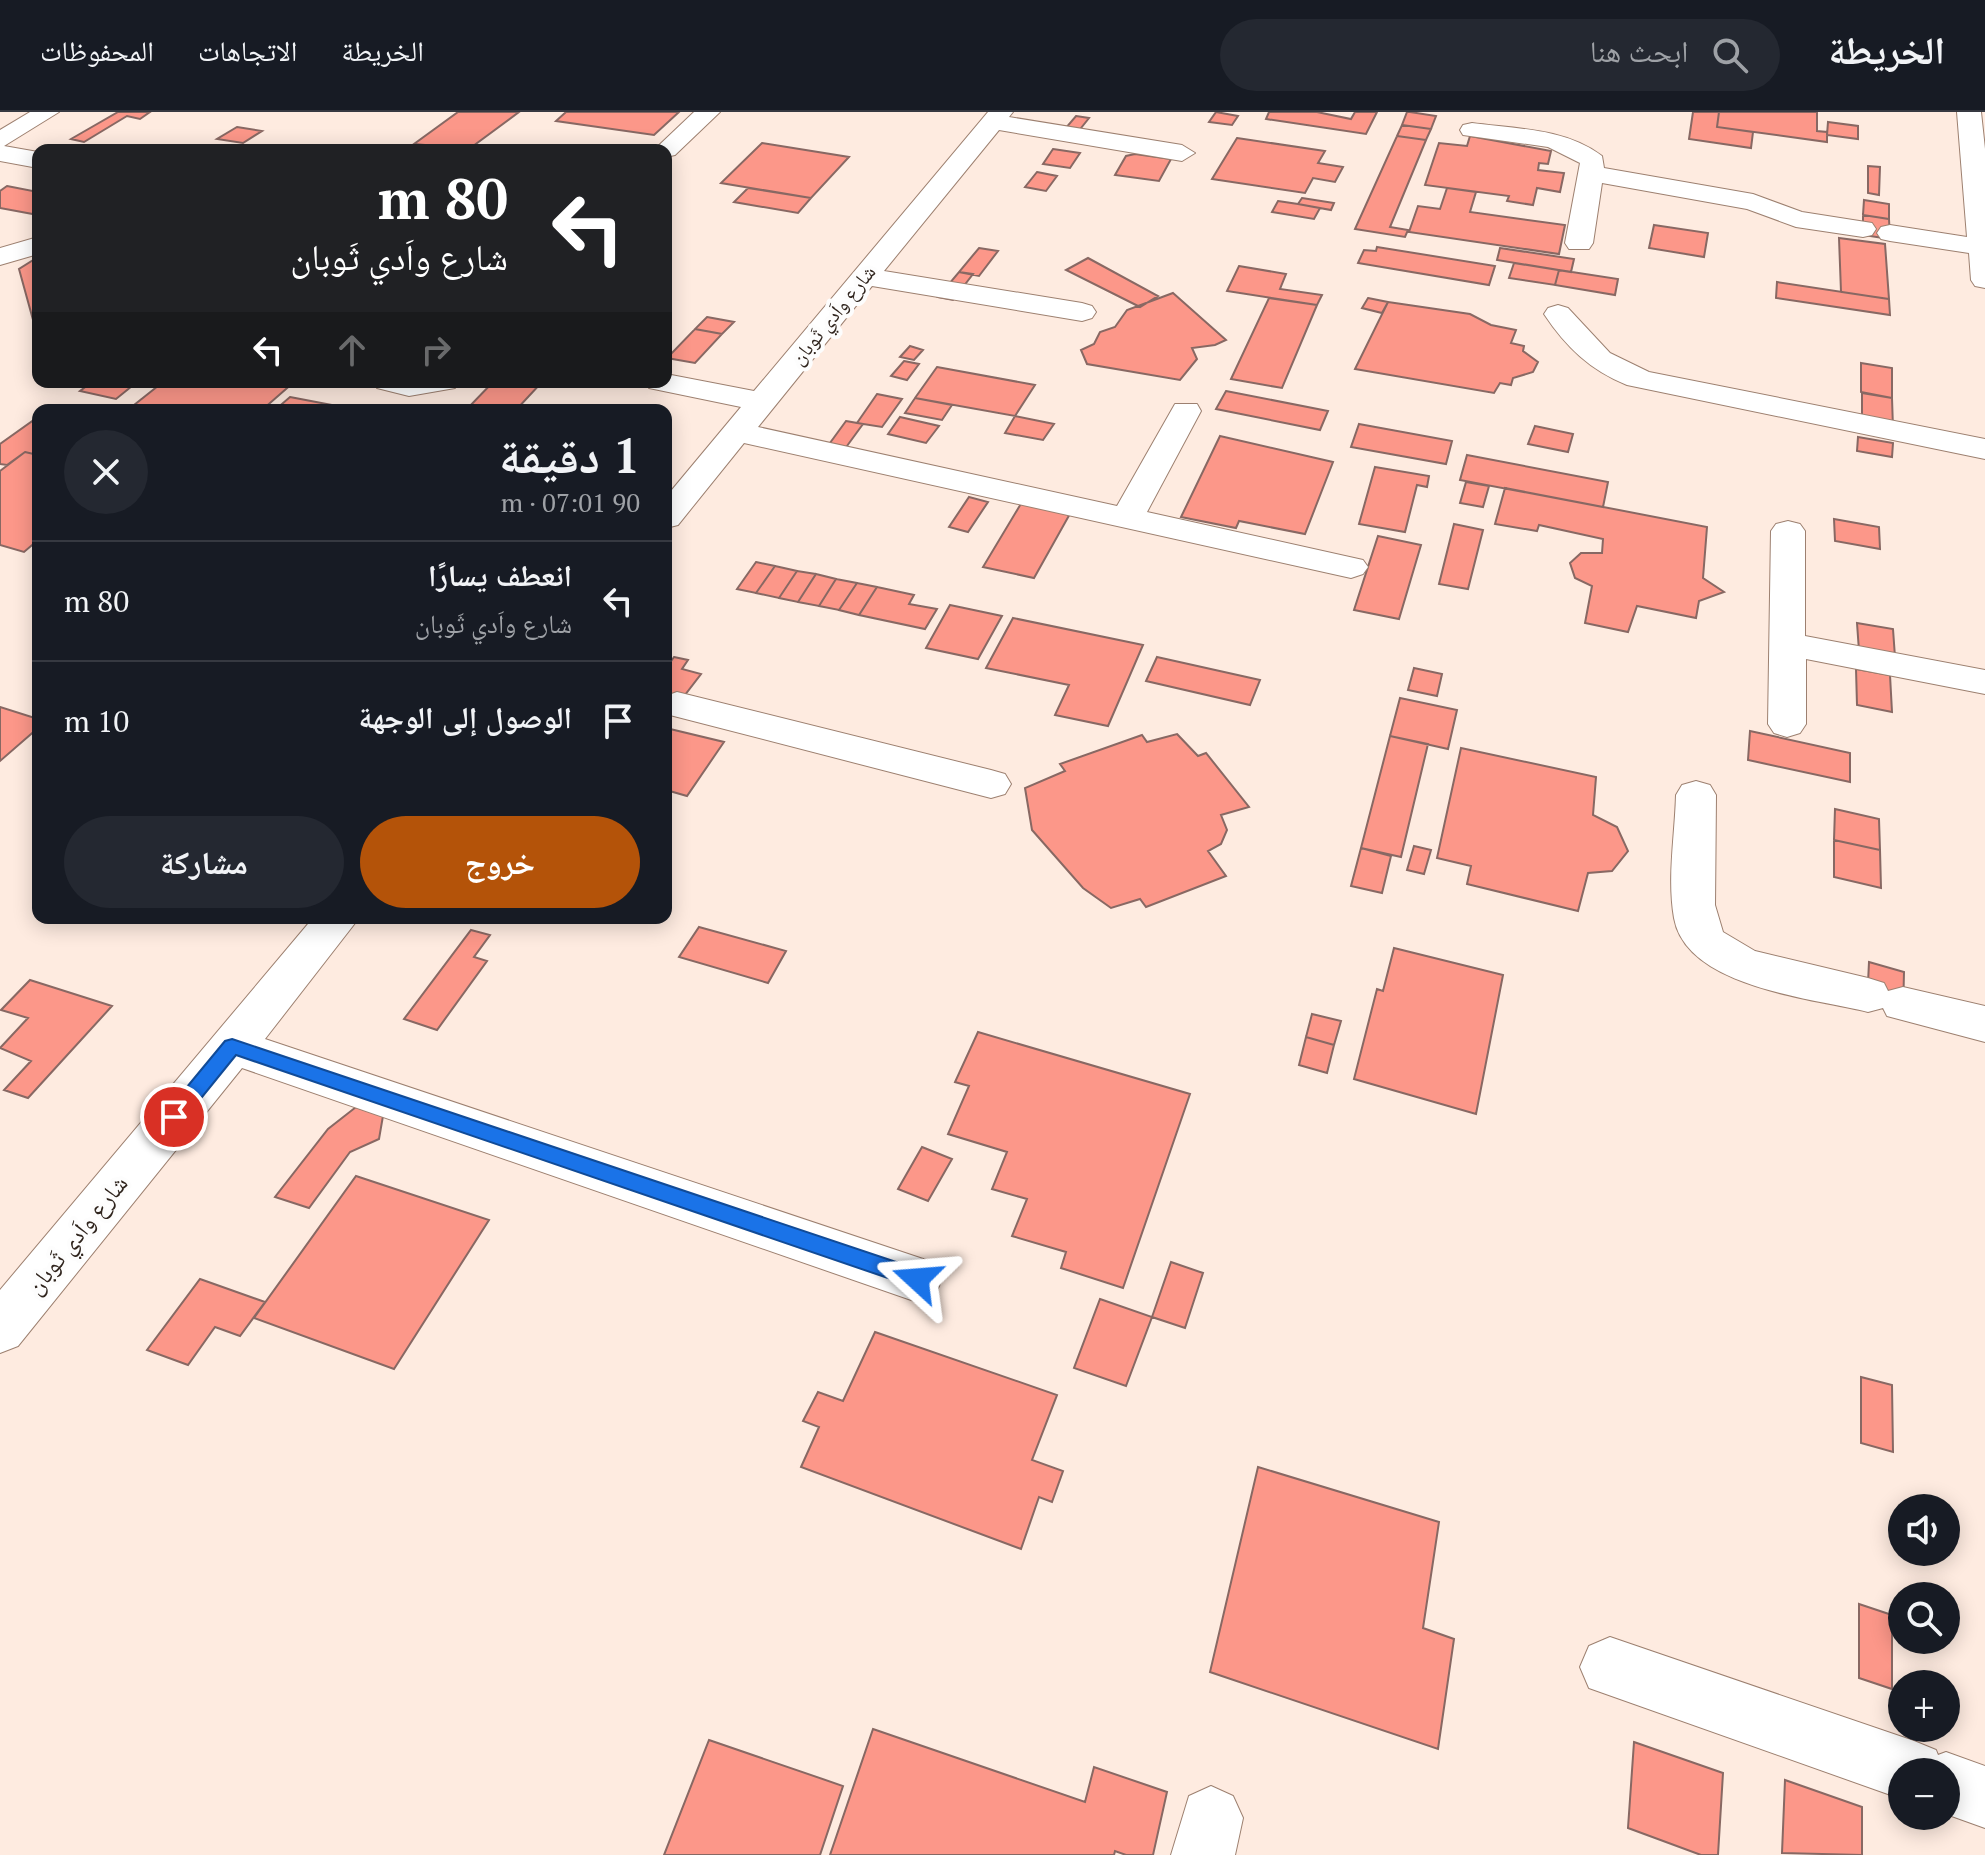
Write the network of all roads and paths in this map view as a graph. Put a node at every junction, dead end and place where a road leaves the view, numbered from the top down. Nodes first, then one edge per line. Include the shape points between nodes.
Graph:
1 (47, 112) edge
2 (708, 112) edge
3 (1969, 112) edge
4 (997, 117) edge
5 (1472, 130) dead end
6 (0, 140) edge
7 (672, 145) edge
8 (0, 153) edge
9 (1182, 153) dead end
10 (1979, 154) edge
11 (32, 159) edge
12 (1590, 188) junction
13 (1618, 205) dead end
14 (1648, 210) dead end
15 (1796, 219) junction
16 (1579, 243) dead end
17 (32, 247) edge
18 (1982, 247) junction
19 (0, 257) edge
20 (865, 276) junction
21 (1985, 280) edge
22 (1082, 312) dead end
23 (1558, 314) dead end
24 (672, 384) edge
25 (761, 402) junction
26 (1186, 411) dead end
27 (737, 432) junction
28 (1985, 449) edge
29 (672, 511) edge
30 (1127, 518) junction
31 (1788, 531) dead end
32 (1351, 567) dead end
33 (1788, 644) junction
34 (1985, 682) edge
35 (677, 705) dead end
36 (1787, 724) dead end
37 (991, 784) dead end
38 (1696, 795) dead end
39 (333, 924) edge
40 (1985, 1024) edge
41 (232, 1046) junction
42 (917, 1279) dead end
43 (0, 1329) edge
44 (1610, 1667) dead end
45 (1888, 1763) edge
46 (1960, 1788) edge
47 (1985, 1797) edge

1 - 6 street
2 - 7 street
3 - 10 street
4 - 9 street
4 - 20 street, شارع واَدي ثَوبان
5 - 12 street via 1575,148 1593,161
8 - 11 street
10 - 18 street
12 - 13 street
12 - 15 street via 1753,202
12 - 16 street
14 - 15 street via 1755,227
15 - 18 street
17 - 19 street
18 - 21 street
20 - 22 street
20 - 25 street, شارع واَدي ثَوبان
23 - 28 street via 1587,353 1655,384
24 - 25 street
25 - 27 street, شارع واَدي ثَوبان
26 - 30 street
27 - 29 street, شارع واَدي ثَوبان
27 - 30 street
30 - 32 street
31 - 33 street
33 - 34 street
33 - 36 street
35 - 37 street
38 - 40 street via 1694,917 1705,940 1748,966
39 - 41 street, شارع واَدي ثَوبان
41 - 42 street
41 - 43 street, شارع واَدي ثَوبان
44 - 45 street
46 - 47 street

